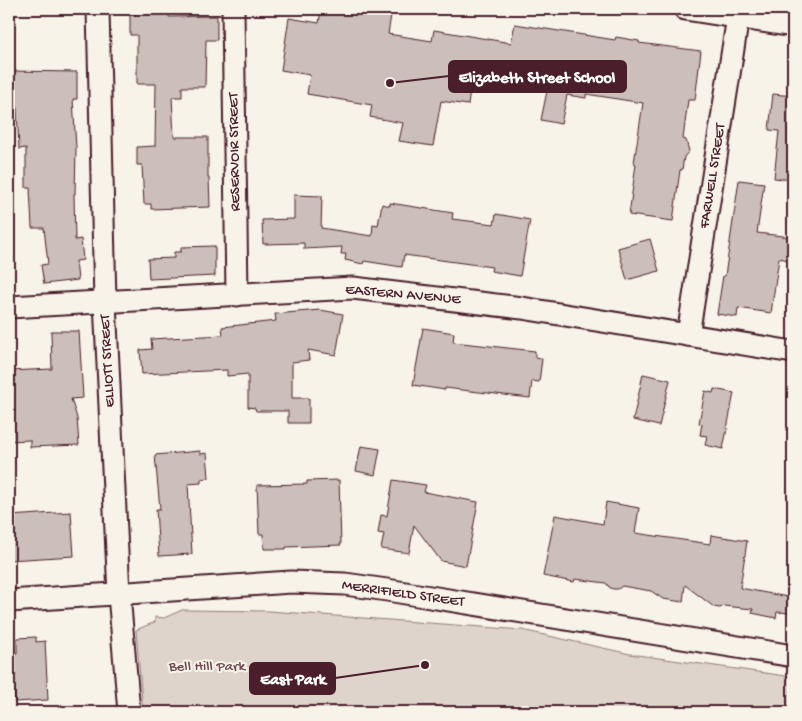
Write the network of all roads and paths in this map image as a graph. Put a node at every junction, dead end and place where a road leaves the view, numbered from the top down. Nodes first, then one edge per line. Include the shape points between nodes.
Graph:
1 (98, 9) edge
2 (233, 9) edge
3 (685, 9) edge
4 (738, 17) junction
5 (793, 26) edge
6 (237, 295) junction
7 (105, 302) junction
8 (9, 307) edge
9 (688, 335) junction
10 (793, 352) edge
11 (119, 594) junction
12 (9, 601) edge
13 (793, 656) edge
14 (129, 712) edge

1 - 7 street, ELLIOTT STREET
2 - 6 street, RESERVOIR STREET
3 - 4 street
4 - 5 street
4 - 9 street, FARWELL STREET
6 - 7 street, EASTERN AVENUE
6 - 9 street, EASTERN AVENUE via 353,288 522,308
7 - 8 street, EASTERN AVENUE
7 - 11 street, ELLIOTT STREET
9 - 10 street, EASTERN AVENUE
11 - 12 street, MERRIFIELD STREET
11 - 13 street, MERRIFIELD STREET via 291,582 345,584
11 - 14 street, ELLIOTT STREET

